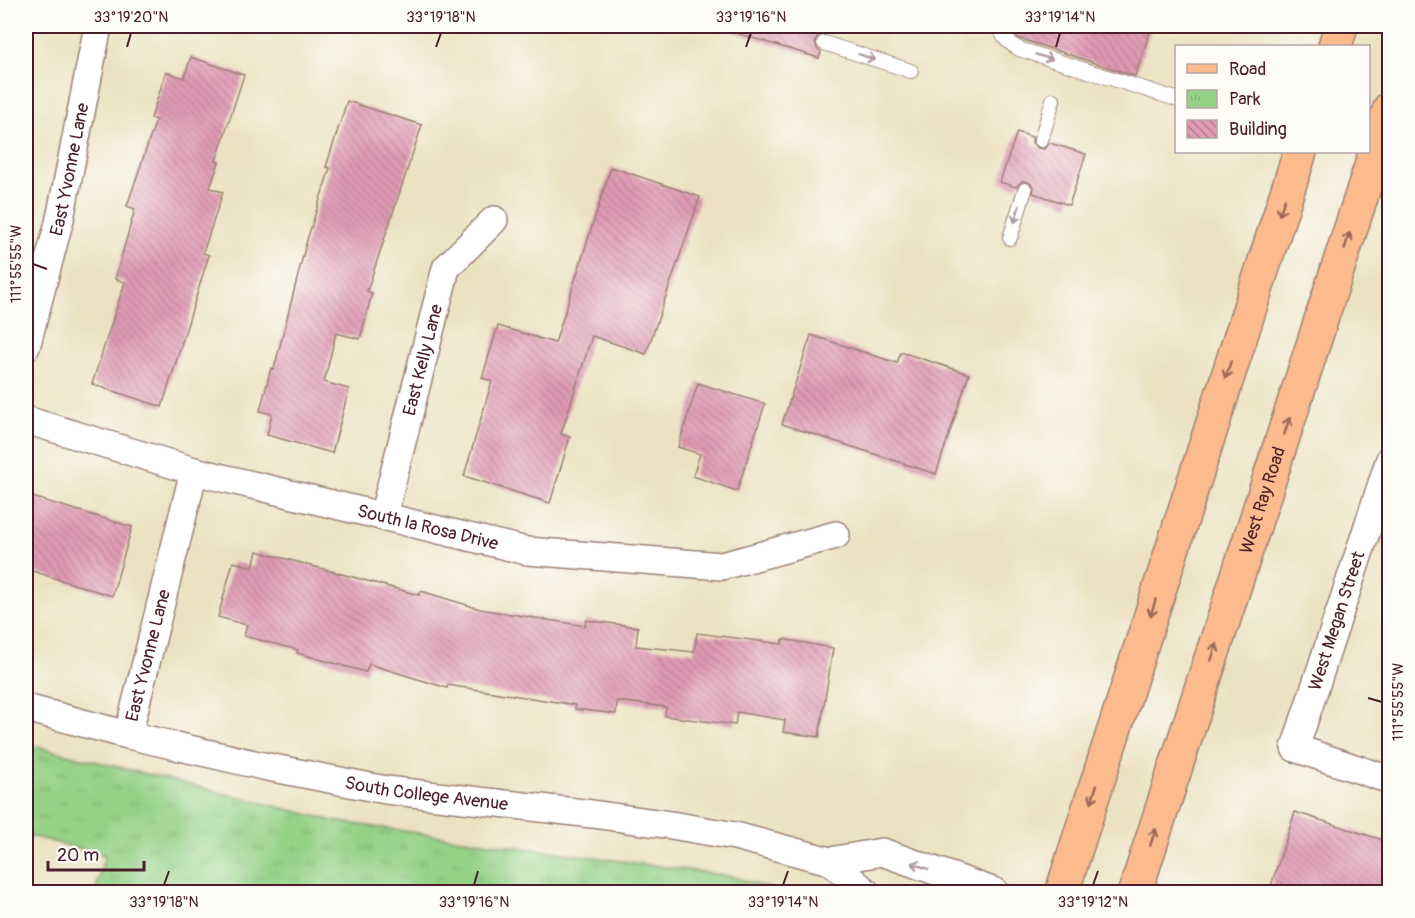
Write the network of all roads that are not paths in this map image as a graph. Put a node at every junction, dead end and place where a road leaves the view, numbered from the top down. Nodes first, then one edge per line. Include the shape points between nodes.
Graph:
1 (98, 26) edge
2 (1000, 26) edge
3 (1341, 26) edge
4 (824, 43) dead end
5 (1335, 45) edge
6 (911, 71) dead end
7 (1175, 99) edge
8 (1053, 100) dead end
9 (1389, 108) edge
10 (1041, 140) dead end
11 (1300, 153) edge
12 (1025, 190) dead end
13 (494, 220) dead end
14 (1010, 238) dead end
15 (26, 347) edge
16 (26, 420) edge
17 (1389, 459) edge
18 (194, 471) junction
19 (383, 517) junction
20 (836, 535) dead end
21 (26, 708) edge
22 (128, 735) junction
23 (1389, 780) edge
24 (830, 861) junction
25 (866, 892) edge
26 (995, 892) edge
27 (1062, 892) edge
28 (1135, 892) edge

1 - 15 street, East Yvonne Lane via 60,219
2 -> 7 lane via 1001,34 1019,49
3 - 5 main road
4 -> 6 lane
8 - 10 lane
28 -> 9 main road, West Ray Road
11 -> 27 main road
12 -> 14 lane
13 - 19 street, East Kelly Lane via 446,268
16 - 18 street, South la Rosa Drive
17 - 23 street, West Megan Street via 1295,748
18 - 19 street, South la Rosa Drive
18 - 22 street, East Yvonne Lane
19 - 20 street, South la Rosa Drive via 527,551 722,567
21 - 22 street, South College Avenue
22 - 24 street, South College Avenue via 386,790 671,825 735,836
24 - 25 street, South College Avenue
26 -> 24 street, South College Avenue via 882,852

